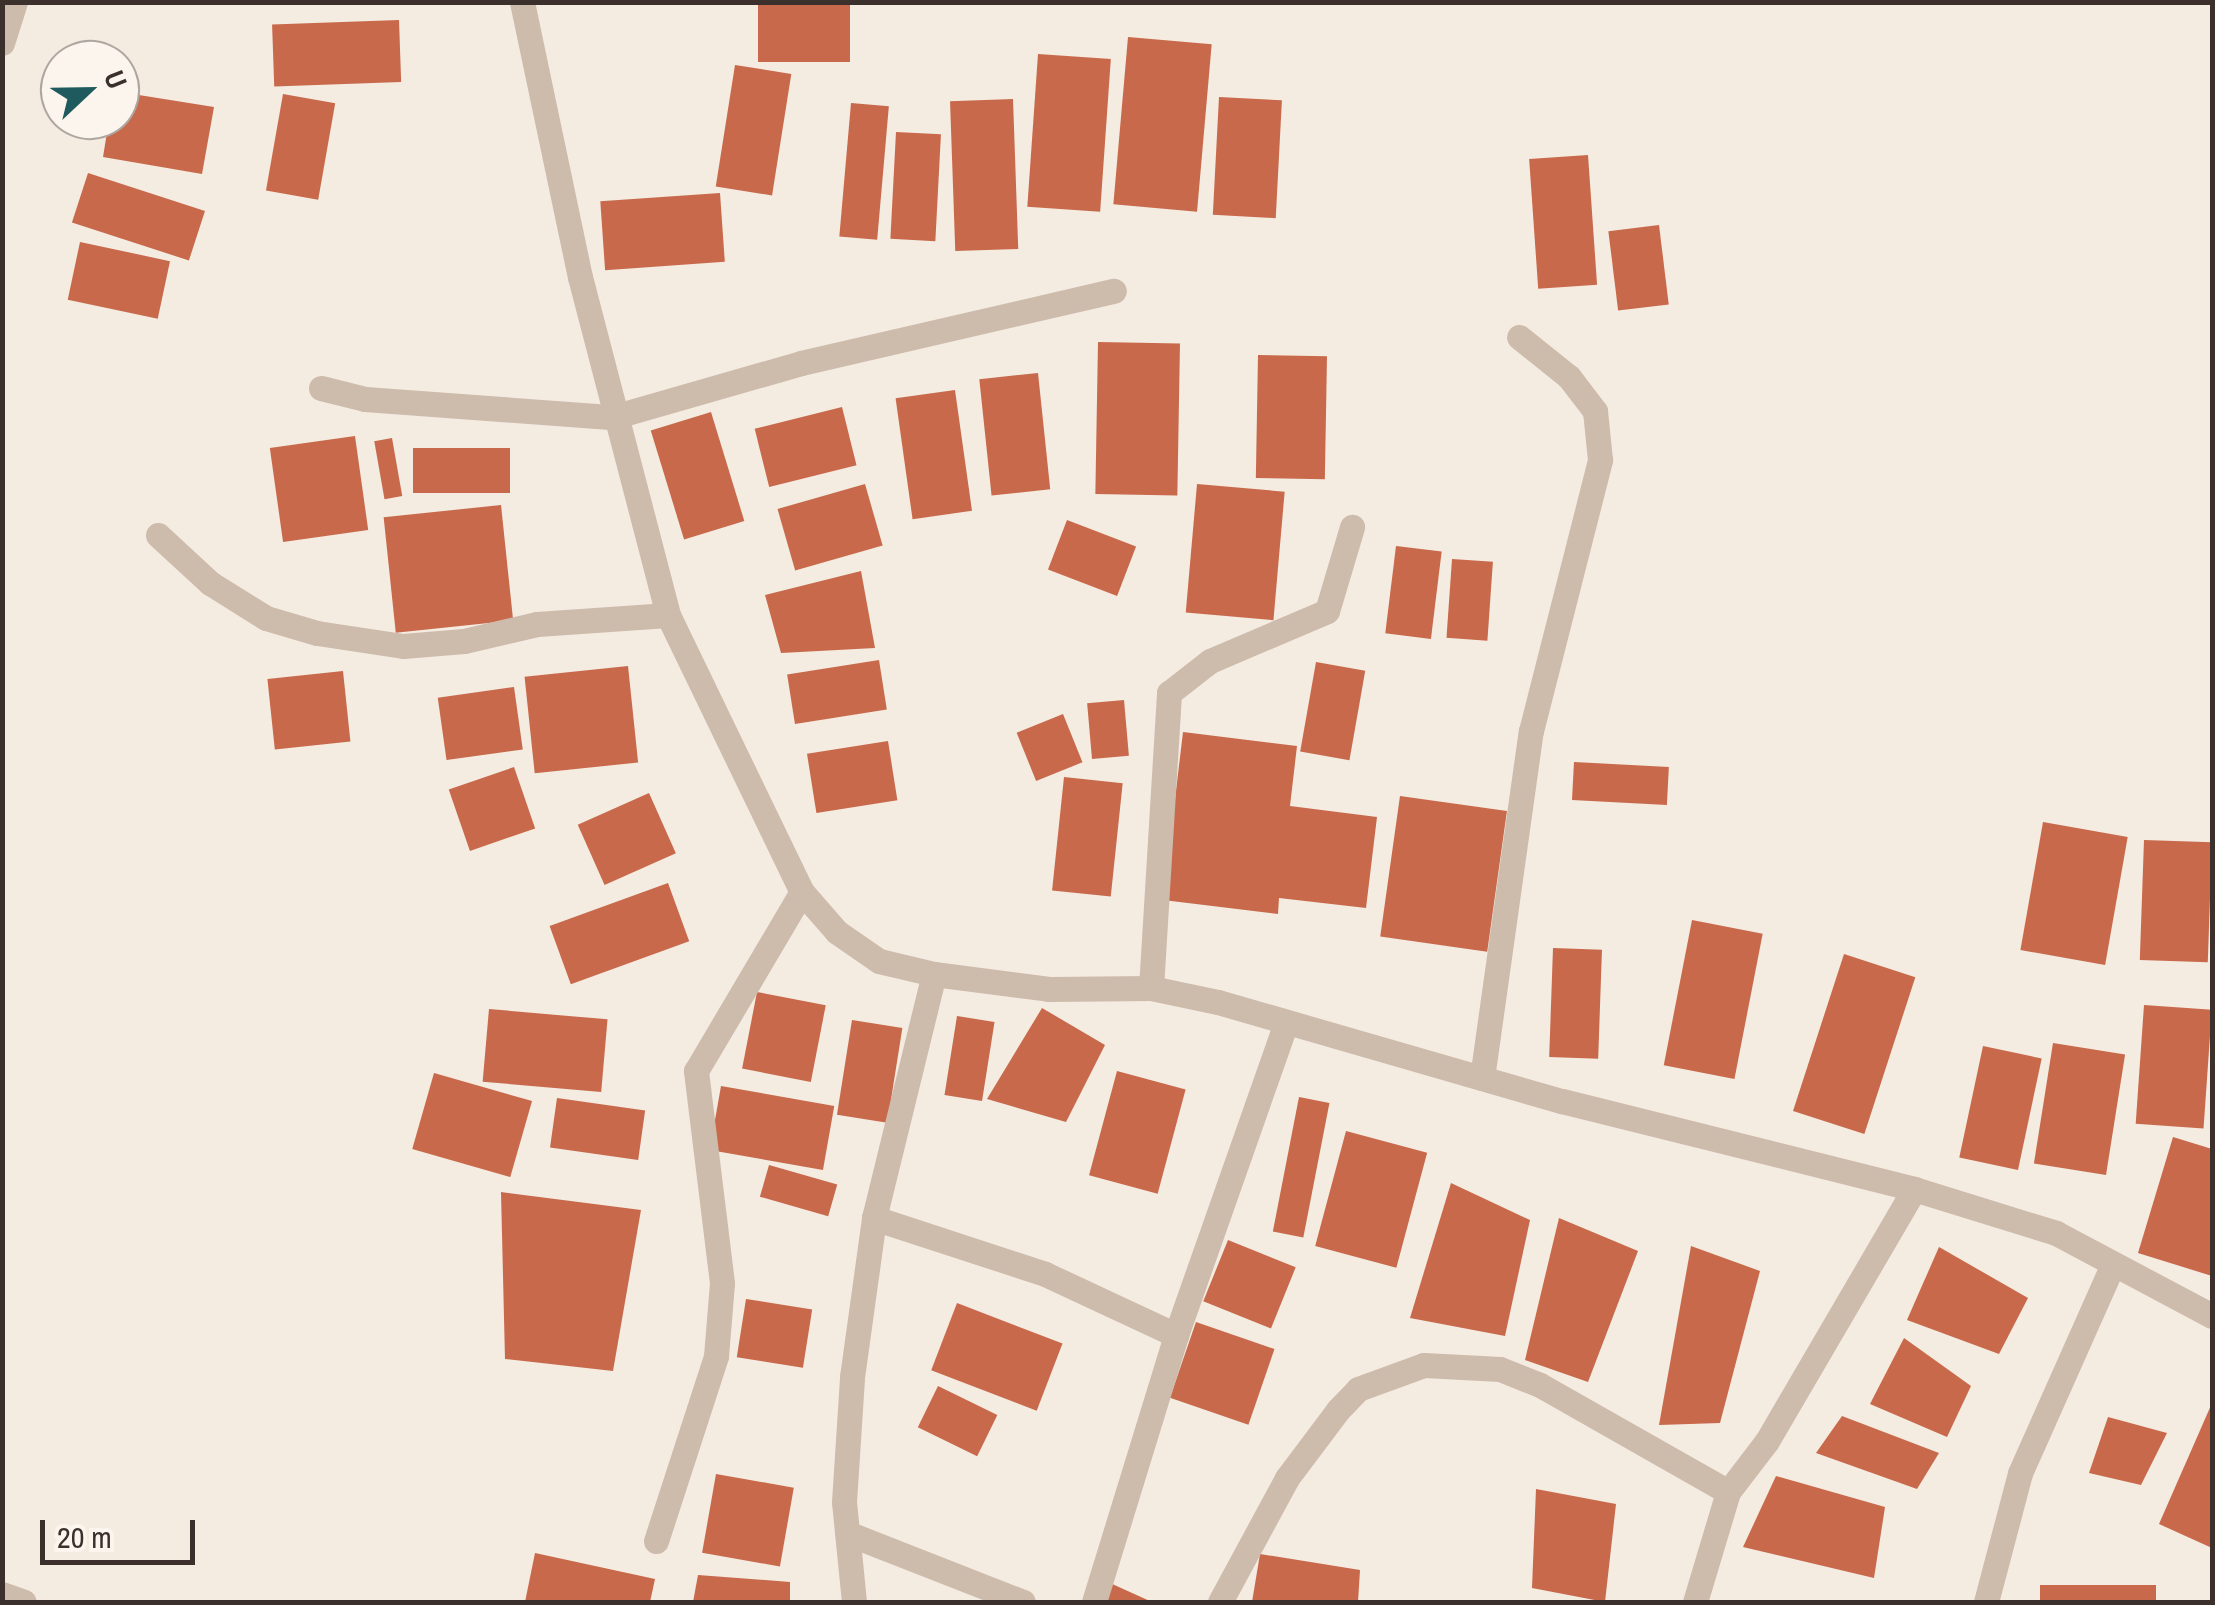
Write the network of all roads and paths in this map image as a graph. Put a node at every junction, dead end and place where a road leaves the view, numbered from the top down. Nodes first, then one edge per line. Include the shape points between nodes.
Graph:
1 (14, 2) edge
2 (522, 2) edge
3 (2, 43) edge
4 (1114, 291) dead end
5 (1519, 337) dead end
6 (321, 388) dead end
7 (613, 417) junction
8 (1352, 527) dead end
9 (158, 535) dead end
10 (668, 615) junction
11 (802, 892) junction
12 (934, 974) junction
13 (1151, 988) junction
14 (1285, 1024) junction
15 (1482, 1078) junction
16 (1914, 1189) junction
17 (874, 1218) junction
18 (2113, 1264) junction
19 (2212, 1316) edge
20 (1176, 1335) junction
21 (1728, 1492) junction
22 (847, 1534) junction
23 (656, 1542) dead end
24 (2, 1594) edge
25 (24, 1602) edge
26 (854, 1602) edge
27 (1024, 1602) edge
28 (1094, 1602) edge
29 (1220, 1602) edge
30 (1694, 1602) edge
31 (1986, 1602) edge

1 - 3 street
2 - 7 street
4 - 7 street via 801,363
5 - 15 street via 1569,377 1594,412 1600,460 1531,732
6 - 7 street via 365,399
7 - 10 street
8 - 13 street via 1327,611 1210,661 1169,693
9 - 10 street via 210,582 266,618 403,646 464,642 538,624
10 - 11 street
11 - 12 street via 837,932 879,961
11 - 23 street via 696,1071 722,1283 716,1356
12 - 13 street via 1049,989
12 - 17 street
13 - 14 street
14 - 15 street
14 - 20 street
15 - 16 street
16 - 18 street via 2056,1233
16 - 21 street via 1766,1440
17 - 20 street via 1029,1268
17 - 22 street via 852,1377
18 - 19 street
18 - 31 street via 2020,1473
20 - 28 street
21 - 29 street via 1500,1369 1424,1365 1358,1389 1338,1410 1286,1478
21 - 30 street
22 - 26 street
22 - 27 street
24 - 25 street

